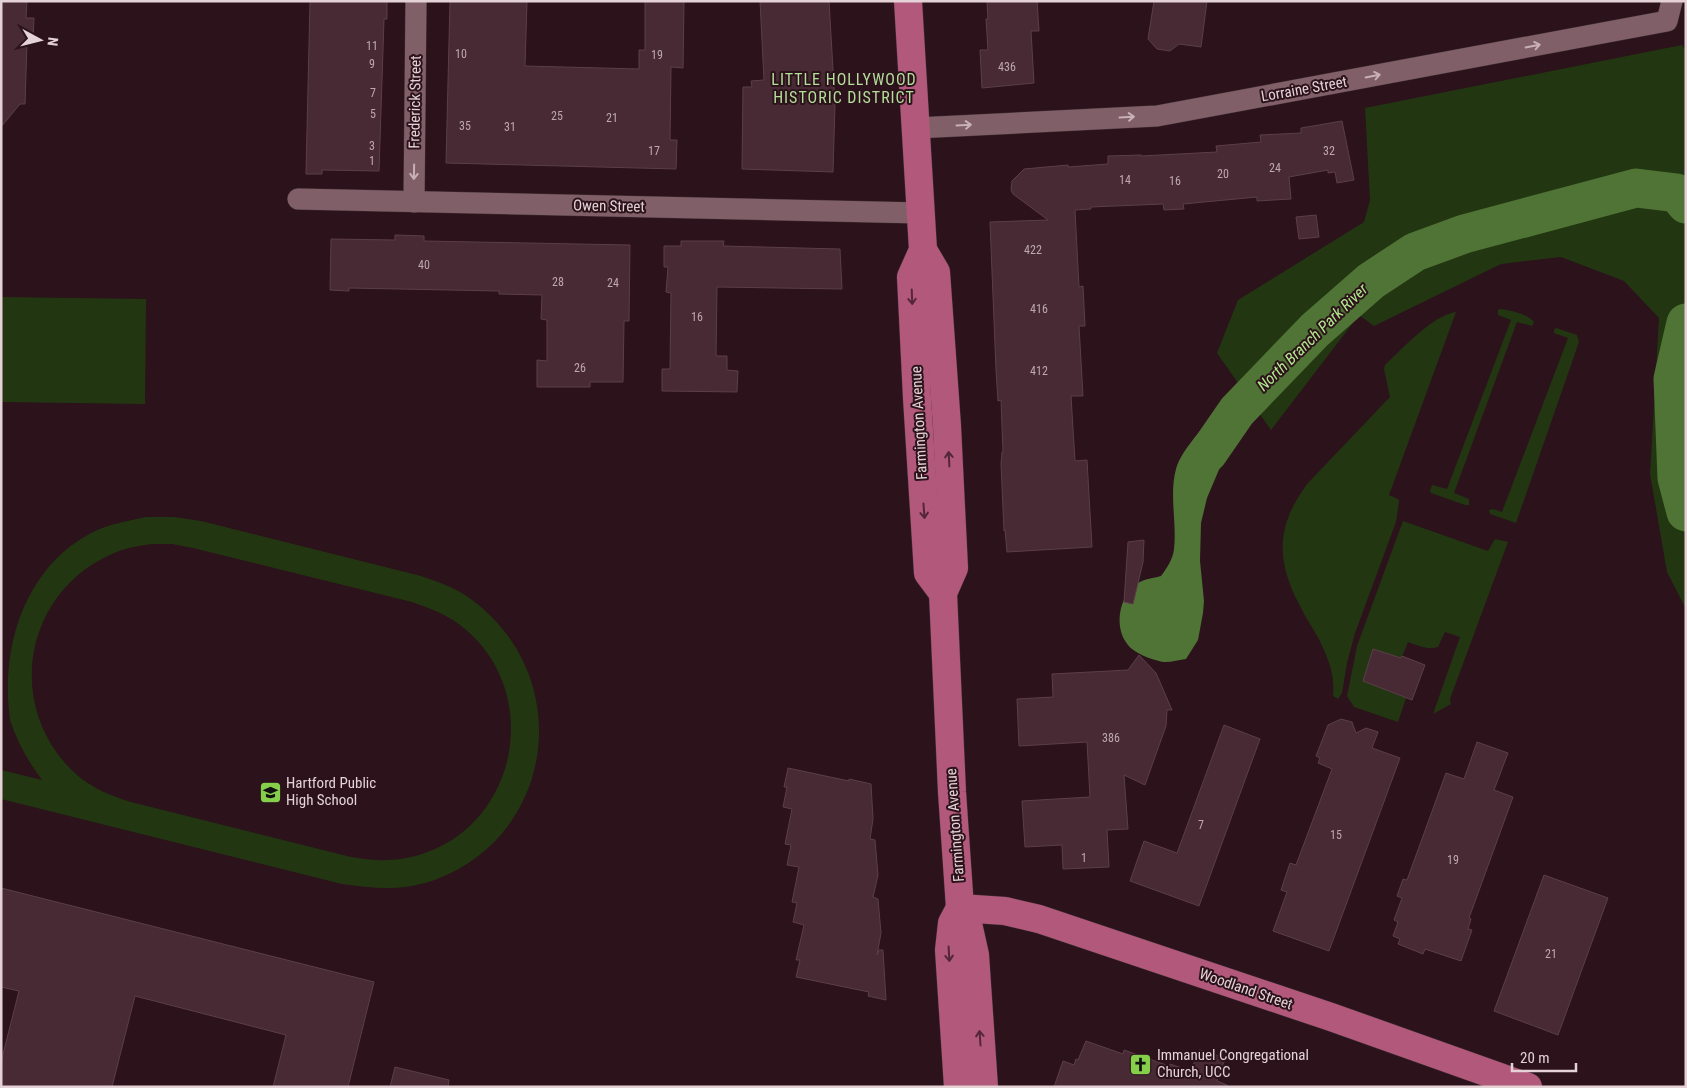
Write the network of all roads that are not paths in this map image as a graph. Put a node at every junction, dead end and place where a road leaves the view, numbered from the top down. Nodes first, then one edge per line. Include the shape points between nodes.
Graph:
1 (416, 1) edge
2 (908, 1) edge
3 (1672, 1) edge
4 (916, 128) junction
5 (298, 199) dead end
6 (414, 202) junction
7 (920, 213) junction
8 (960, 908) junction
9 (958, 1087) edge
10 (984, 1087) edge
11 (1528, 1087) edge

1 -> 6 street, Frederick Street
2 - 4 main road, Farmington Avenue
4 -> 3 street, Lorraine Street via 1157,116 1668,21
4 - 7 main road, Farmington Avenue
5 - 6 street, Owen Street
6 - 7 street, Owen Street
7 - 8 main road, Farmington Avenue via 923,250 911,278 917,398 928,573 943,593
8 -> 9 main road, Farmington Avenue via 952,923 949,950
10 -> 8 main road, Farmington Avenue via 975,955 967,919
8 - 11 main road, Woodland Street via 1005,911 1039,919

